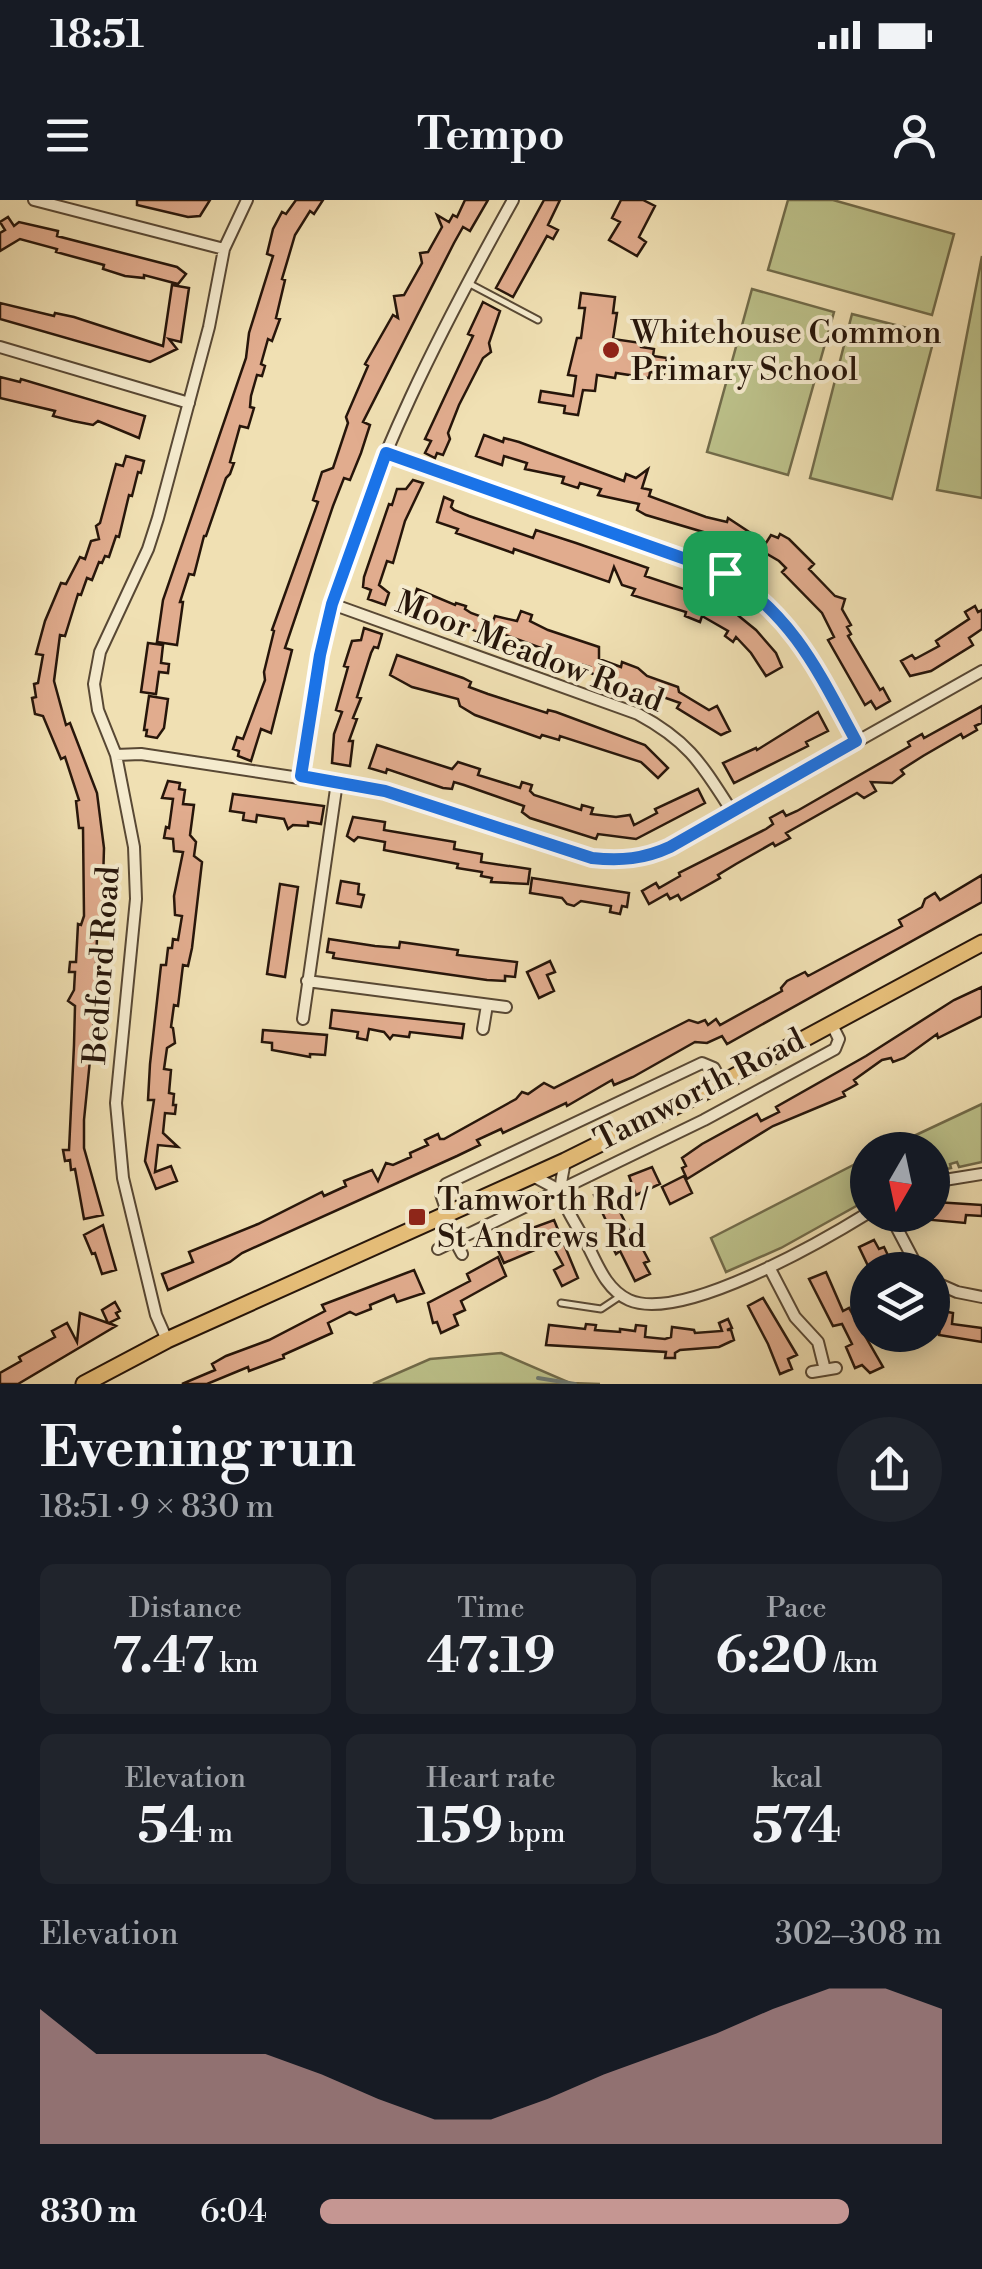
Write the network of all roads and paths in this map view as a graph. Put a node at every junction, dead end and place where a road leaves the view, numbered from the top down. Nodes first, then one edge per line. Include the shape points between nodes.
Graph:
1 (34, 200) edge
2 (87, 200) edge
3 (247, 200) edge
4 (513, 200) edge
5 (84, 212) junction
6 (224, 249) junction
7 (467, 282) junction
8 (538, 320) dead end
9 (0, 347) edge
10 (189, 403) junction
11 (386, 453) junction
12 (332, 604) junction
13 (982, 671) edge
14 (856, 741) junction
15 (116, 755) junction
16 (301, 776) junction
17 (337, 782) junction
18 (733, 813) junction
19 (982, 943) edge
20 (307, 981) junction
21 (487, 1005) junction
22 (506, 1007) dead end
23 (303, 1020) dead end
24 (832, 1025) junction
25 (483, 1030) dead end
26 (722, 1083) junction
27 (566, 1161) junction
28 (982, 1174) edge
29 (533, 1176) junction
30 (950, 1179) edge
31 (561, 1191) junction
32 (448, 1214) junction
33 (850, 1224) edge
34 (455, 1241) junction
35 (438, 1249) dead end
36 (462, 1254) dead end
37 (769, 1268) junction
38 (950, 1289) edge
39 (620, 1295) junction
40 (982, 1297) edge
41 (562, 1303) dead end
42 (167, 1340) junction
43 (812, 1372) dead end
44 (108, 1378) edge
45 (84, 1384) edge

1 - 5 street
2 - 5 street
3 - 6 street, Bedford Road
4 - 7 street
5 - 6 street
6 - 10 street, Bedford Road
7 - 8 lane
7 - 11 street
9 - 10 street
10 - 15 street, Bedford Road via 148,549 96,662 95,696
11 - 12 street
11 - 14 street via 725,573 789,626
12 - 16 street
12 - 18 street, Moor Meadow Road via 653,722 686,745
13 - 14 street
14 - 18 street
15 - 16 street
15 - 42 street, Bedford Road via 134,847 136,899 118,1074 118,1150
16 - 17 street
17 - 18 street via 385,791 592,858 652,856
17 - 20 street
19 - 24 main road, Tamworth Road
20 - 21 street
20 - 23 street
21 - 22 street
21 - 25 street
24 - 26 main road, Tamworth Road
24 - 31 street, Tamworth Road via 840,1038 835,1049
26 - 27 main road, Tamworth Road
26 - 32 street, Tamworth Road via 710,1064 696,1065 446,1184 441,1194
27 - 29 main road, Tamworth Road
27 - 31 street
28 - 30 street
29 - 31 street
29 - 32 main road, Tamworth Road
31 - 34 street, Tamworth Road
31 - 39 street via 602,1276
32 - 42 main road, Tamworth Road
33 - 37 street
34 - 35 street, Tamworth Road
34 - 36 street
37 - 39 street via 671,1303 641,1304
37 - 43 street via 831,1369
38 - 40 street
39 - 41 lane via 601,1309
42 - 44 main road, Tamworth Road
44 - 45 main road, Tamworth Road

